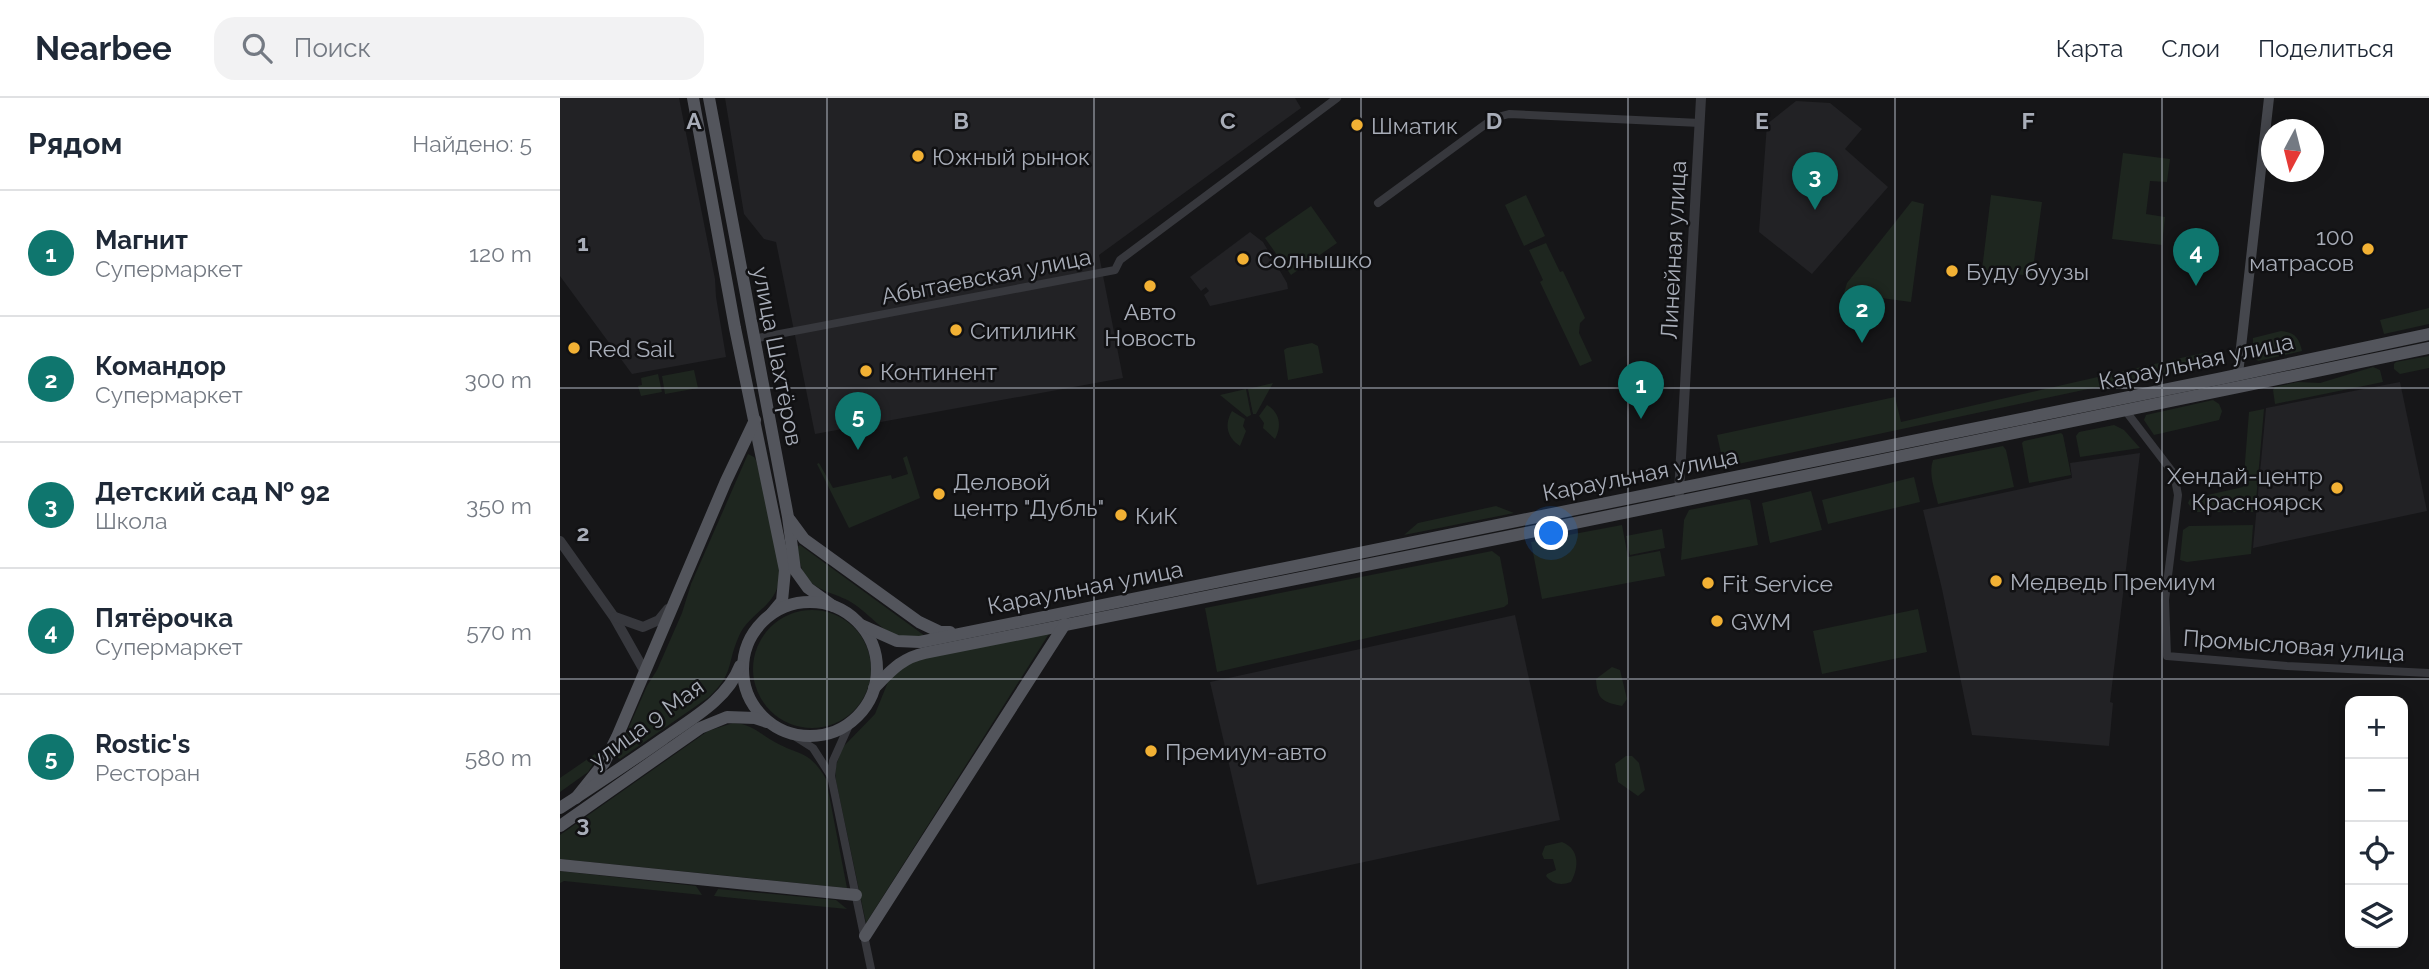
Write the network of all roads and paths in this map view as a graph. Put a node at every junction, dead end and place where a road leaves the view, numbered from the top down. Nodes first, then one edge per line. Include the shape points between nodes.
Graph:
1 (693, 98) edge
2 (709, 98) edge
3 (1337, 98) edge
4 (1701, 98) edge
5 (2269, 98) edge
6 (1700, 123) junction
7 (1378, 203) dead end
8 (2429, 334) edge
9 (753, 339) junction
10 (2429, 348) edge
11 (2239, 380) junction
12 (2125, 410) junction
13 (755, 419) junction
14 (1679, 494) junction
15 (788, 517) junction
16 (560, 541) edge
17 (681, 589) junction
18 (832, 606) junction
19 (772, 613) junction
20 (614, 617) junction
21 (1065, 624) junction
22 (861, 625) junction
23 (966, 632) junction
24 (743, 659) junction
25 (645, 672) junction
26 (2429, 673) edge
27 (874, 688) junction
28 (768, 722) junction
29 (850, 723) junction
30 (791, 734) junction
31 (831, 776) junction
32 (576, 798) junction
33 (560, 808) edge
34 (560, 826) edge
35 (560, 865) edge
36 (856, 895) junction
37 (865, 936) junction
38 (871, 969) edge

1 - 13 main road, улица Шахтёров
2 - 9 main road, улица Шахтёров
3 - 9 street, Абытаевская улица via 1126,256 1115,270
4 - 6 street, Линейная улица
5 - 11 main road
6 - 7 street via 1509,114 1494,118
6 - 14 street, Линейная улица
8 - 11 main road, Караульная улица
9 - 15 main road, улица Шахтёров
10 - 11 main road, Караульная улица
11 - 12 main road, Караульная улица
11 - 14 main road, Караульная улица
12 - 14 main road, Караульная улица
12 - 26 street, Промысловая улица via 2177,484 2165,600 2167,656
13 - 17 main road
13 - 19 main road, улица Шахтёров via 785,569 782,601
14 - 21 main road, Караульная улица via 1279,583
14 - 23 main road, Караульная улица
15 - 18 main road, улица Шахтёров via 795,570 808,589
15 - 23 main road via 804,539 919,622 940,632
16 - 20 street
17 - 20 street via 665,615 651,624 643,627
17 - 25 main road
18 - 19 main road via 802,602
18 - 22 main road
19 - 24 main road via 758,625
20 - 25 street
21 - 27 main road, Караульная улица via 911,656
21 - 37 main road
22 - 23 main road, Караульная улица via 908,642
22 - 27 main road via 876,655
24 - 28 main road via 747,694
24 - 32 main road, улица 9 Мая via 737,675 716,701
25 - 32 main road via 604,763
27 - 29 main road via 869,702
28 - 30 main road
28 - 34 main road, улица 9 Мая via 727,717 700,728
29 - 30 main road via 822,735
29 - 31 street
30 - 31 street via 813,748
31 - 36 street
32 - 33 main road, улица 9 Мая
35 - 36 main road
36 - 37 street
37 - 38 street

